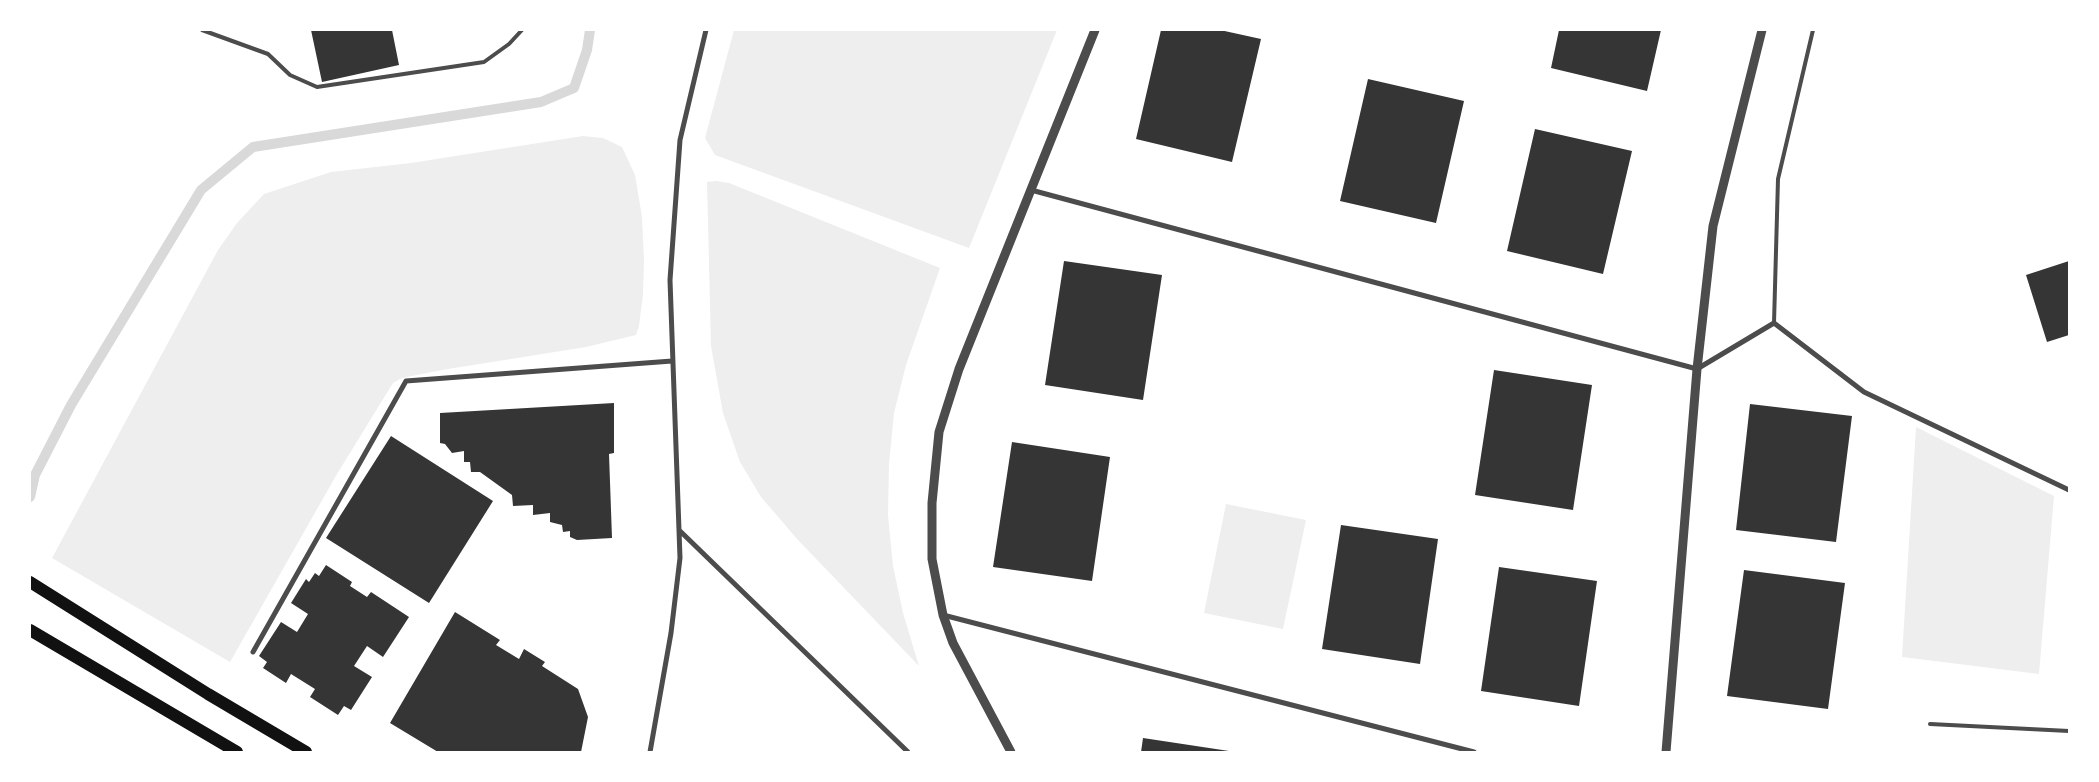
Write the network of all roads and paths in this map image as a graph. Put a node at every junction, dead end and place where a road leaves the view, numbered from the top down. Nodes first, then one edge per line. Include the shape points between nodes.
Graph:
1 (202, 30) edge
2 (522, 30) edge
3 (706, 30) edge
4 (1095, 30) edge
5 (1762, 30) edge
6 (1813, 30) edge
7 (1030, 190) junction
8 (1774, 322) junction
9 (672, 361) junction
10 (1697, 369) junction
11 (2069, 490) edge
12 (679, 530) junction
13 (30, 582) edge
14 (943, 615) junction
15 (30, 630) edge
16 (253, 652) dead end
17 (1930, 724) dead end
18 (2069, 731) edge
19 (237, 752) edge
20 (306, 752) edge
21 (650, 752) edge
22 (908, 752) edge
23 (1011, 752) edge
24 (1474, 752) edge
25 (1666, 752) edge

1 - 2 lane via 268,54 290,75 317,88 484,62 510,44
3 - 9 street via 680,140 670,280
4 - 7 street
5 - 10 street via 1713,226
6 - 8 lane via 1778,178
7 - 10 street
7 - 14 street via 959,369 939,432 932,503 932,560
8 - 10 street
8 - 11 street via 1864,392
9 - 12 street
9 - 16 street via 406,381
10 - 25 street
12 - 21 street via 680,558 671,633
12 - 22 street
13 - 20 main road
14 - 23 street via 953,643
14 - 24 street
15 - 19 main road
17 - 18 lane

